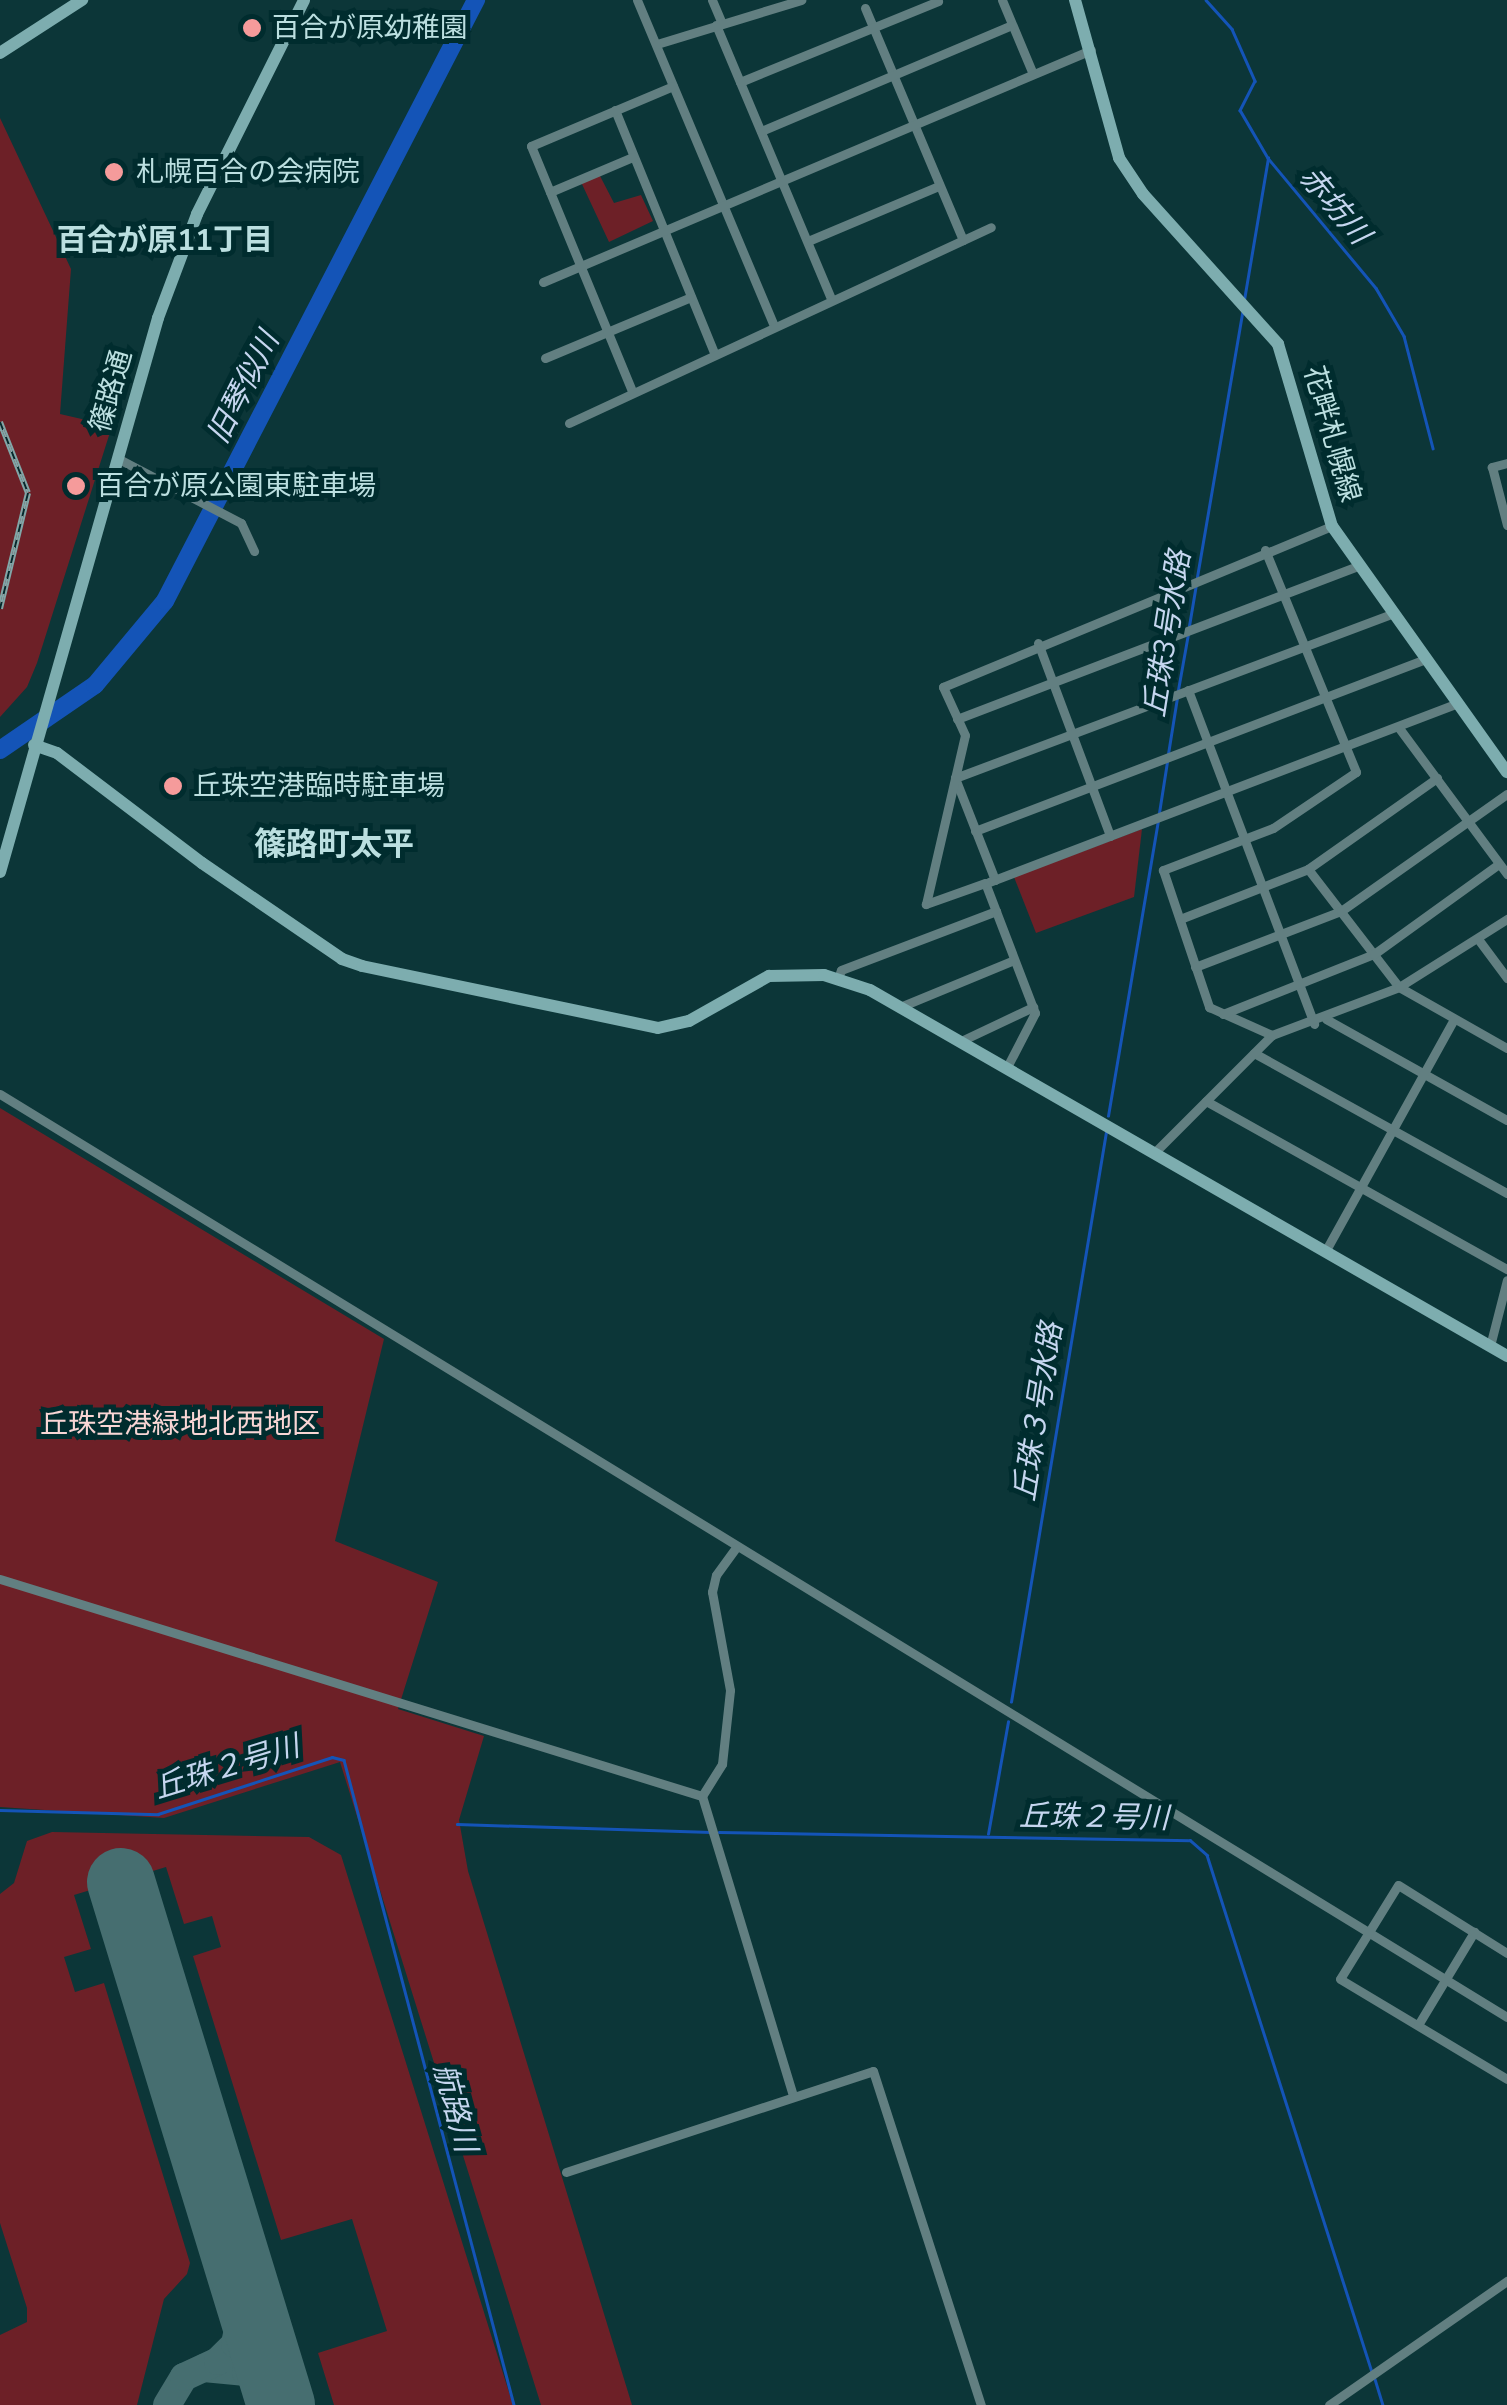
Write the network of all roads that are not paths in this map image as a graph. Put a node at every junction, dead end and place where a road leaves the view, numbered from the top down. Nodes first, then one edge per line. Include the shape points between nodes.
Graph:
1 (82, 0) edge
2 (304, 0) edge
3 (637, 0) edge
4 (712, 0) edge
5 (801, 0) edge
6 (1002, 0) edge
7 (1076, 0) edge
8 (938, 1) edge
9 (865, 8) dead end
10 (719, 24) junction
11 (1012, 25) junction
12 (872, 28) junction
13 (657, 44) junction
14 (1091, 50) junction
15 (0, 53) edge
16 (1033, 74) junction
17 (892, 76) junction
18 (740, 82) junction
19 (673, 86) junction
20 (615, 110) junction
21 (913, 127) junction
22 (761, 131) junction
23 (633, 157) junction
24 (783, 181) junction
25 (939, 186) junction
26 (550, 192) junction
27 (723, 206) junction
28 (992, 228) dead end
29 (663, 231) junction
30 (963, 240) junction
31 (808, 241) junction
32 (580, 267) junction
33 (542, 282) dead end
34 (691, 297) junction
35 (831, 298) junction
36 (773, 324) junction
37 (607, 331) junction
38 (714, 352) junction
39 (545, 358) dead end
40 (632, 391) junction
41 (569, 423) dead end
42 (118, 458) junction
43 (1507, 463) edge
44 (1507, 525) edge
45 (1332, 526) junction
46 (1265, 550) junction
47 (254, 551) dead end
48 (1358, 566) junction
49 (1282, 596) junction
50 (1393, 613) junction
51 (1038, 643) junction
52 (1302, 647) junction
53 (1426, 659) junction
54 (1052, 683) junction
55 (1182, 692) junction
56 (1322, 700) junction
57 (1458, 703) junction
58 (958, 719) junction
59 (1400, 728) junction
60 (1072, 734) junction
61 (35, 743) junction
62 (1208, 744) junction
63 (1342, 750) junction
64 (1507, 772) edge
65 (955, 778) junction
66 (1437, 778) junction
67 (1091, 788) junction
68 (1226, 793) junction
69 (1507, 794) edge
70 (1468, 821) junction
71 (976, 831) junction
72 (1110, 836) junction
73 (1244, 840) junction
74 (1499, 864) junction
75 (1308, 869) junction
76 (0, 872) edge
77 (1507, 874) edge
78 (990, 882) junction
79 (1262, 888) junction
80 (996, 911) junction
81 (1341, 912) junction
82 (1507, 919) edge
83 (1180, 920) junction
84 (1281, 936) junction
85 (1478, 939) junction
86 (1374, 954) junction
87 (1014, 960) junction
88 (1196, 967) junction
89 (1507, 978) edge
90 (838, 979) junction
91 (1299, 984) junction
92 (1399, 987) junction
93 (900, 1007) junction
94 (1032, 1007) junction
95 (1223, 1014) junction
96 (1326, 1018) junction
97 (1454, 1019) junction
98 (1314, 1024) junction
99 (1272, 1035) junction
100 (961, 1041) junction
101 (1507, 1048) edge
102 (1254, 1053) junction
103 (1007, 1067) junction
104 (1424, 1073) junction
105 (0, 1094) edge
106 (1206, 1101) junction
107 (1507, 1120) edge
108 (1392, 1131) junction
109 (1156, 1151) junction
110 (1360, 1187) junction
111 (1507, 1193) edge
112 (1326, 1250) junction
113 (1507, 1269) edge
114 (1507, 1280) edge
115 (1490, 1346) junction
116 (1507, 1356) edge
117 (736, 1547) junction
118 (0, 1579) edge
119 (702, 1796) junction
120 (1369, 1931) junction
121 (1474, 1932) junction
122 (1507, 1953) edge
123 (1446, 1978) junction
124 (1507, 2017) edge
125 (1418, 2025) junction
126 (1507, 2079) edge
127 (793, 2096) junction
128 (566, 2172) dead end
129 (1507, 2281) edge
130 (982, 2405) edge
131 (1329, 2405) edge

1 - 15 street
2 - 42 street, 篠路通 via 197,214
3 - 13 street
4 - 10 street
5 - 10 street
6 - 11 street
7 - 14 street, 花畔札幌線
8 - 12 street
9 - 12 street
10 - 13 street
10 - 18 street
11 - 16 street
11 - 17 street
12 - 17 street
12 - 18 street
13 - 19 street
14 - 16 street
14 - 45 street, 花畔札幌線 via 1119,158 1252,311 1293,378
16 - 21 street
17 - 21 street
17 - 22 street
18 - 22 street
19 - 20 street
19 - 27 street
20 - 23 street
20 - 26 street via 531,146
21 - 24 street
21 - 25 street
22 - 24 street
23 - 26 street
23 - 29 street
24 - 27 street
24 - 31 street
25 - 30 street
25 - 31 street
26 - 32 street
27 - 29 street
27 - 36 street
28 - 30 street
29 - 32 street
29 - 34 street
30 - 35 street
31 - 35 street
32 - 33 street
32 - 37 street
34 - 37 street
34 - 38 street
35 - 36 street
36 - 38 street
37 - 39 street
37 - 40 street
38 - 40 street
40 - 41 street
42 - 47 street via 241,523
42 - 61 street, 篠路通
43 - 44 street via 1492,467
45 - 46 street
45 - 48 street, 花畔札幌線
46 - 49 street
46 - 51 street
48 - 49 street
48 - 50 street, 花畔札幌線
49 - 52 street
49 - 54 street
50 - 52 street
50 - 53 street, 花畔札幌線
51 - 54 street
51 - 58 street via 947,680 943,687
52 - 55 street
52 - 56 street
53 - 56 street
53 - 57 street, 花畔札幌線
54 - 58 street
54 - 60 street
55 - 60 street
55 - 62 street
56 - 62 street
56 - 63 street
57 - 59 street
57 - 64 street, 花畔札幌線
58 - 65 street via 965,735
59 - 63 street
59 - 66 street
60 - 65 street
60 - 67 street
61 - 76 street, 篠路通
61 - 90 street via 342,959 362,966 658,1028 689,1021 769,976 794,972
62 - 67 street
62 - 68 street
63 - 68 street
63 - 73 street via 1356,772
65 - 71 street
65 - 78 street via 926,904
66 - 70 street
66 - 75 street
67 - 71 street
67 - 72 street
68 - 72 street
68 - 73 street
69 - 70 street
70 - 74 street
70 - 81 street
71 - 78 street
72 - 78 street
73 - 79 street
73 - 83 street via 1164,870
74 - 77 street
74 - 86 street
75 - 79 street
75 - 81 street
78 - 80 street
79 - 83 street
79 - 84 street
80 - 87 street
80 - 90 street via 841,970
81 - 84 street
81 - 86 street
82 - 85 street
83 - 88 street
84 - 88 street
84 - 91 street
85 - 89 street
85 - 92 street
86 - 91 street
86 - 92 street
87 - 93 street
87 - 94 street
88 - 95 street via 1208,1008
90 - 93 street
91 - 95 street
91 - 98 street
92 - 96 street
92 - 97 street
93 - 100 street
94 - 100 street
94 - 103 street
95 - 99 street
96 - 98 street
96 - 104 street
97 - 101 street
97 - 104 street
98 - 99 street
99 - 102 street
100 - 103 street
102 - 106 street
102 - 108 street
103 - 109 street
104 - 107 street
104 - 108 street
105 - 117 street
106 - 109 street
106 - 110 street
108 - 110 street
108 - 111 street
109 - 112 street
110 - 112 street
110 - 113 street
112 - 115 street
114 - 115 street
115 - 116 street
117 - 119 street via 712,1592 730,1690 722,1764
117 - 120 street
118 - 119 street
119 - 127 street
120 - 121 street via 1398,1884
120 - 123 street
120 - 125 street via 1340,1979
121 - 122 street
121 - 123 street
123 - 124 street
123 - 125 street
125 - 126 street
127 - 128 street
127 - 130 street via 873,2071
129 - 131 street

